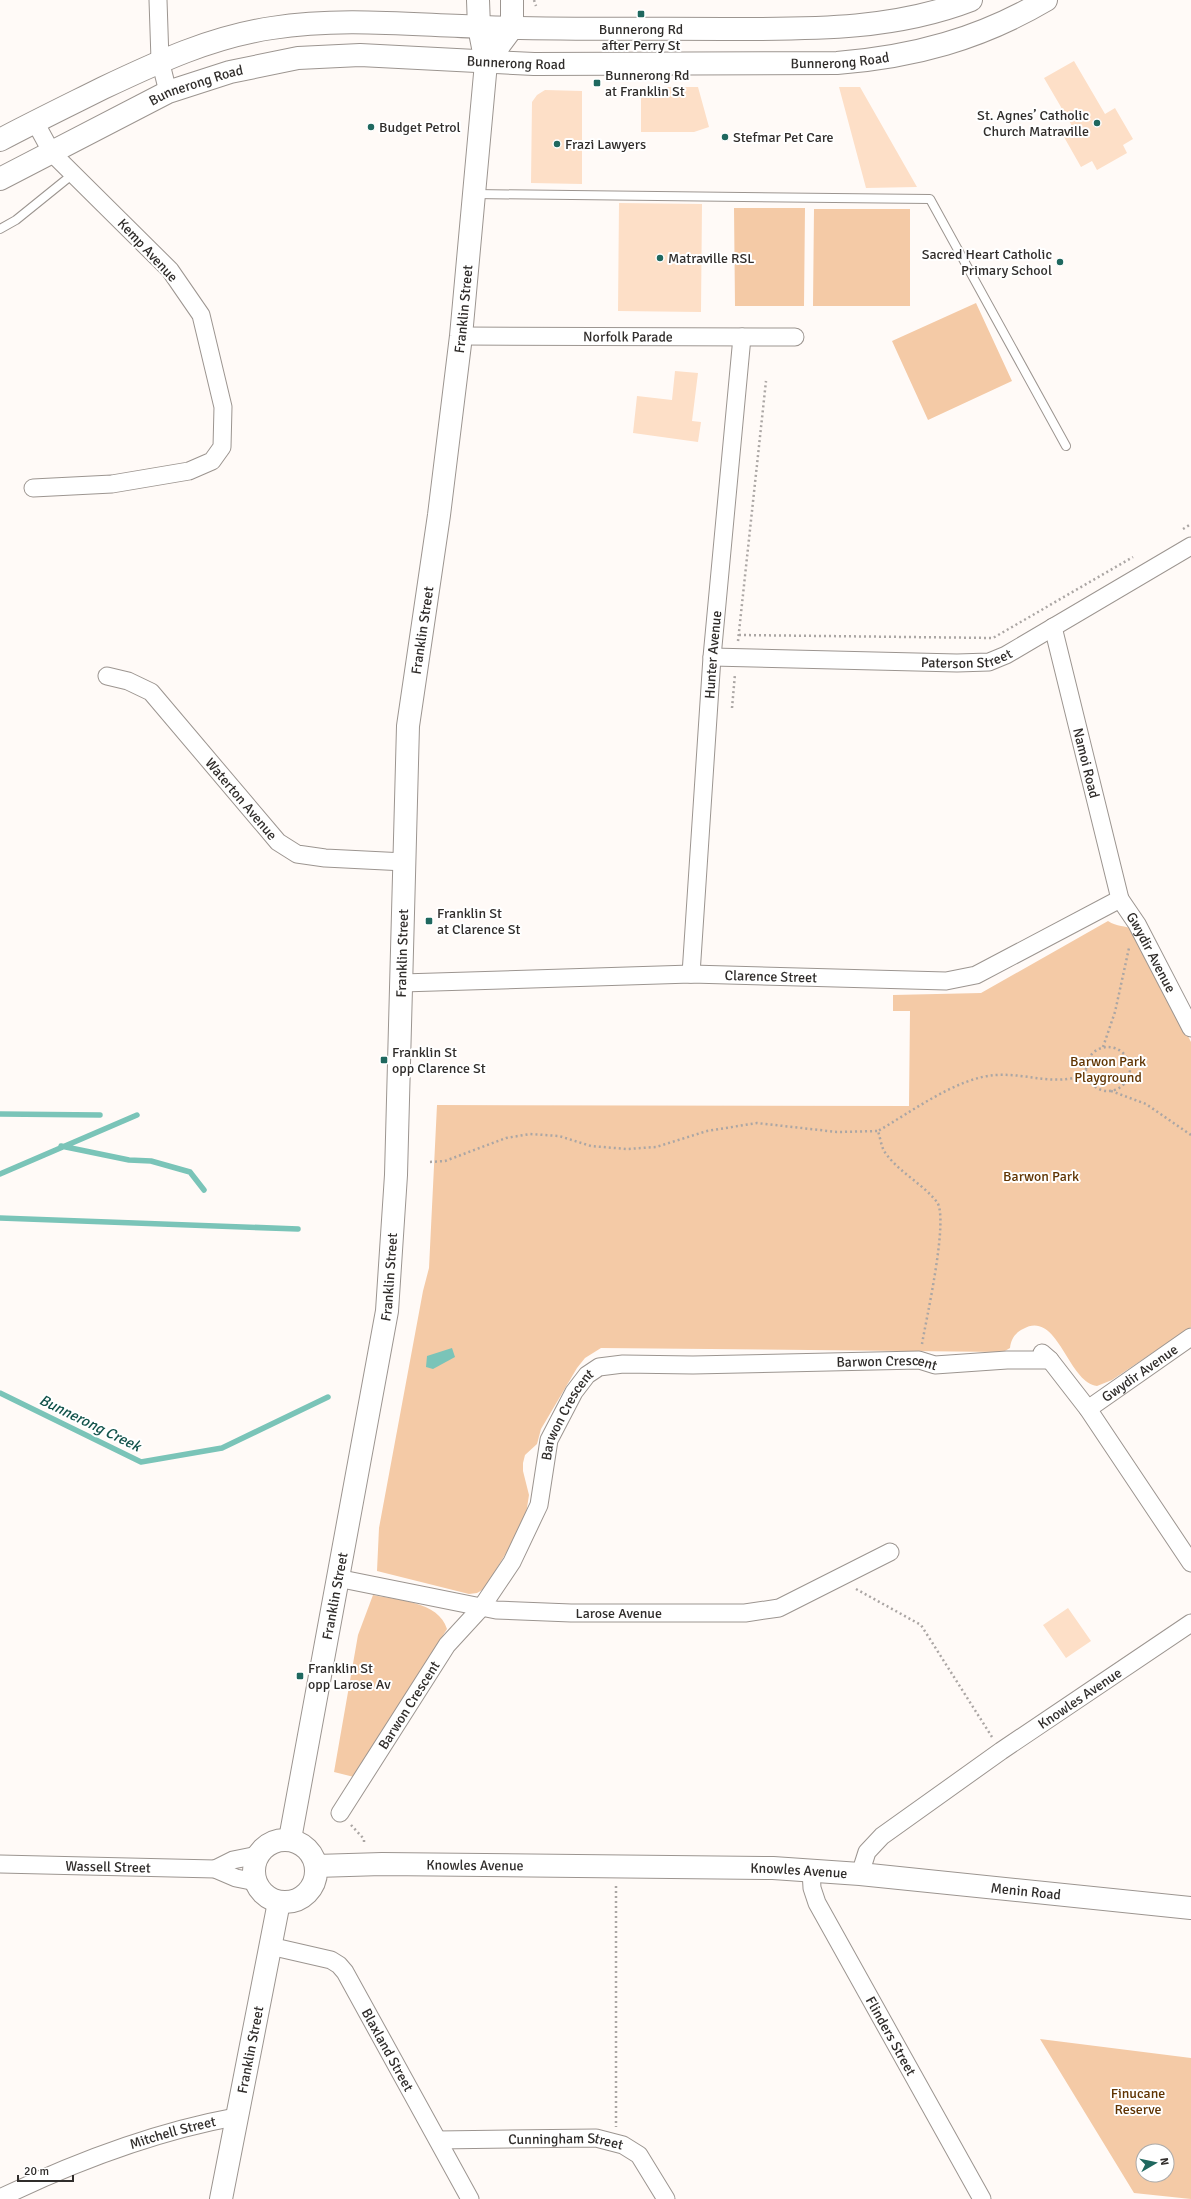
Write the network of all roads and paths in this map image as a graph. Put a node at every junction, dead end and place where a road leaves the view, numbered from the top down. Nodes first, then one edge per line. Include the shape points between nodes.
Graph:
1 (158, 0) edge
2 (478, 0) edge
3 (512, 0) edge
4 (534, 0) edge
5 (971, 0) edge
6 (1046, 0) edge
7 (536, 6) dead end
8 (478, 27) junction
9 (512, 28) junction
10 (160, 60) junction
11 (486, 63) junction
12 (168, 92) junction
13 (35, 122) junction
14 (0, 140) edge
15 (52, 152) junction
16 (73, 174) junction
17 (0, 179) edge
18 (473, 194) junction
19 (0, 229) edge
20 (461, 336) junction
21 (742, 337) junction
22 (795, 337) dead end
23 (766, 381) dead end
24 (1066, 446) dead end
25 (33, 488) dead end
26 (1191, 524) edge
27 (1177, 532) dead end
28 (1191, 546) edge
29 (1136, 556) dead end
30 (1053, 627) junction
31 (739, 636) junction
32 (712, 657) junction
33 (737, 658) junction
34 (107, 676) dead end
35 (732, 708) dead end
36 (405, 862) junction
37 (1120, 899) junction
38 (1142, 932) junction
39 (691, 974) junction
40 (402, 983) junction
41 (1191, 1028) edge
42 (1103, 1048) junction
43 (1087, 1074) junction
44 (1111, 1091) junction
45 (878, 1131) junction
46 (1191, 1134) edge
47 (430, 1162) dead end
48 (1191, 1338) edge
49 (1036, 1349) dead end
50 (919, 1360) junction
51 (1050, 1360) junction
52 (1088, 1409) junction
53 (890, 1552) dead end
54 (1191, 1563) edge
55 (337, 1578) junction
56 (838, 1578) junction
57 (481, 1608) junction
58 (1191, 1623) edge
59 (1001, 1751) junction
60 (340, 1813) joint
61 (290, 1839) junction
62 (258, 1855) junction
63 (364, 1864) junction
64 (1, 1866) edge
65 (316, 1866) junction
66 (616, 1866) junction
67 (216, 1869) junction
68 (811, 1870) junction
69 (860, 1874) junction
70 (256, 1882) junction
71 (279, 1902) junction
72 (1191, 1908) edge
73 (270, 1946) junction
74 (235, 2117) junction
75 (438, 2140) junction
76 (616, 2143) junction
77 (0, 2198) edge
78 (220, 2199) edge
79 (470, 2199) edge
80 (666, 2199) edge
81 (982, 2199) edge

1 - 10 street
2 - 8 street
3 - 9 street
4 - 7 path
5 - 9 street via 915,17 849,28
6 - 11 street, Bunnerong Road via 998,26 973,36 929,49 873,60 837,63
8 - 9 street
8 - 10 street via 311,23 218,39
8 - 11 street
9 - 11 street
10 - 12 street
10 - 13 street
11 - 12 street, Bunnerong Road via 360,56 304,58 230,72
11 - 18 street, Franklin Street
12 - 15 street, Bunnerong Road
13 - 14 street
13 - 15 street, Kemp Avenue
15 - 16 street, Kemp Avenue
15 - 17 street, Bunnerong Road
16 - 19 lane via 16,220
16 - 25 street, Kemp Avenue via 170,270 201,315 223,407 227,450 212,461 189,471 112,484
18 - 20 street, Franklin Street
18 - 24 lane via 930,199
20 - 21 street, Norfolk Parade
20 - 36 street, Franklin Street via 439,515 408,726
21 - 22 street, Norfolk Parade
21 - 32 street, Hunter Avenue
23 - 31 path, Hunter Avenue
26 - 27 path
28 - 30 street, Paterson Street
29 - 31 path, Paterson Street via 993,638
30 - 33 street, Paterson Street via 1006,655 989,662
30 - 37 street, Namoi Road
31 - 33 path, Hunter Avenue
32 - 33 street, Paterson Street
32 - 39 street, Hunter Avenue
33 - 35 path, Hunter Avenue
34 - 36 street, Waterton Avenue via 128,681 151,692 278,842 297,854
36 - 40 street, Franklin Street
37 - 38 street, Gwydir Avenue
37 - 39 street, Clarence Street via 976,975 946,981
38 - 41 street, Gwydir Avenue
38 - 42 path via 1133,936 1131,941 1115,1012
39 - 40 street, Clarence Street
40 - 55 street, Franklin Street via 396,1175 387,1311
42 - 43 path via 1090,1058
42 - 44 path via 1120,1051 1130,1065 1126,1082
43 - 44 path via 1096,1087
43 - 45 path via 1052,1081 1012,1075 980,1077 958,1085
44 - 46 path via 1146,1104
45 - 47 path via 837,1132 757,1123 707,1131 656,1147 627,1149 592,1146 559,1136 530,1134 506,1138 445,1161
45 - 50 path via 884,1150 892,1161 932,1197 940,1209 936,1270
48 - 52 street, Gwydir Avenue
49 - 51 street
50 - 51 street, Barwon Crescent via 935,1365
50 - 57 street, Barwon Crescent via 623,1364 599,1367 587,1375 574,1392 549,1440 539,1505 512,1562
51 - 52 street
52 - 54 street
53 - 56 street, Larose Avenue
55 - 57 street, Larose Avenue
55 - 61 street, Franklin Street
56 - 57 street, Larose Avenue via 779,1608 745,1614 556,1613
56 - 59 path via 921,1625
57 - 60 street, Barwon Crescent via 447,1645
58 - 59 street, Knowles Avenue
59 - 69 street, Knowles Avenue via 878,1839 867,1852
60 - 63 path via 364,1839
61 - 62 street via 272,1842
61 - 65 street via 311,1852
62 - 67 street, Wassell Street via 234,1860
62 - 70 street via 254,1872
63 - 65 street, Knowles Avenue
63 - 66 street, Knowles Avenue
64 - 67 street, Wassell Street
65 - 71 street via 313,1886 307,1894 289,1902
66 - 68 street, Knowles Avenue
66 - 76 path
67 - 70 street, Wassell Street via 236,1878
68 - 69 street, Knowles Avenue
68 - 81 street, Flinders Street via 812,1888 817,1904
69 - 72 street, Menin Road
70 - 71 street via 267,1897
71 - 73 street, Franklin Street
73 - 74 street, Franklin Street
73 - 75 street, Blaxland Street via 317,1956 339,1964 350,1979
74 - 77 street, Mitchell Street via 187,2127 119,2147 36,2180
74 - 78 street, Franklin Street
75 - 76 street, Cunningham Street via 596,2138
75 - 79 street, Blaxland Street
76 - 80 street, Cunningham Street via 639,2155

